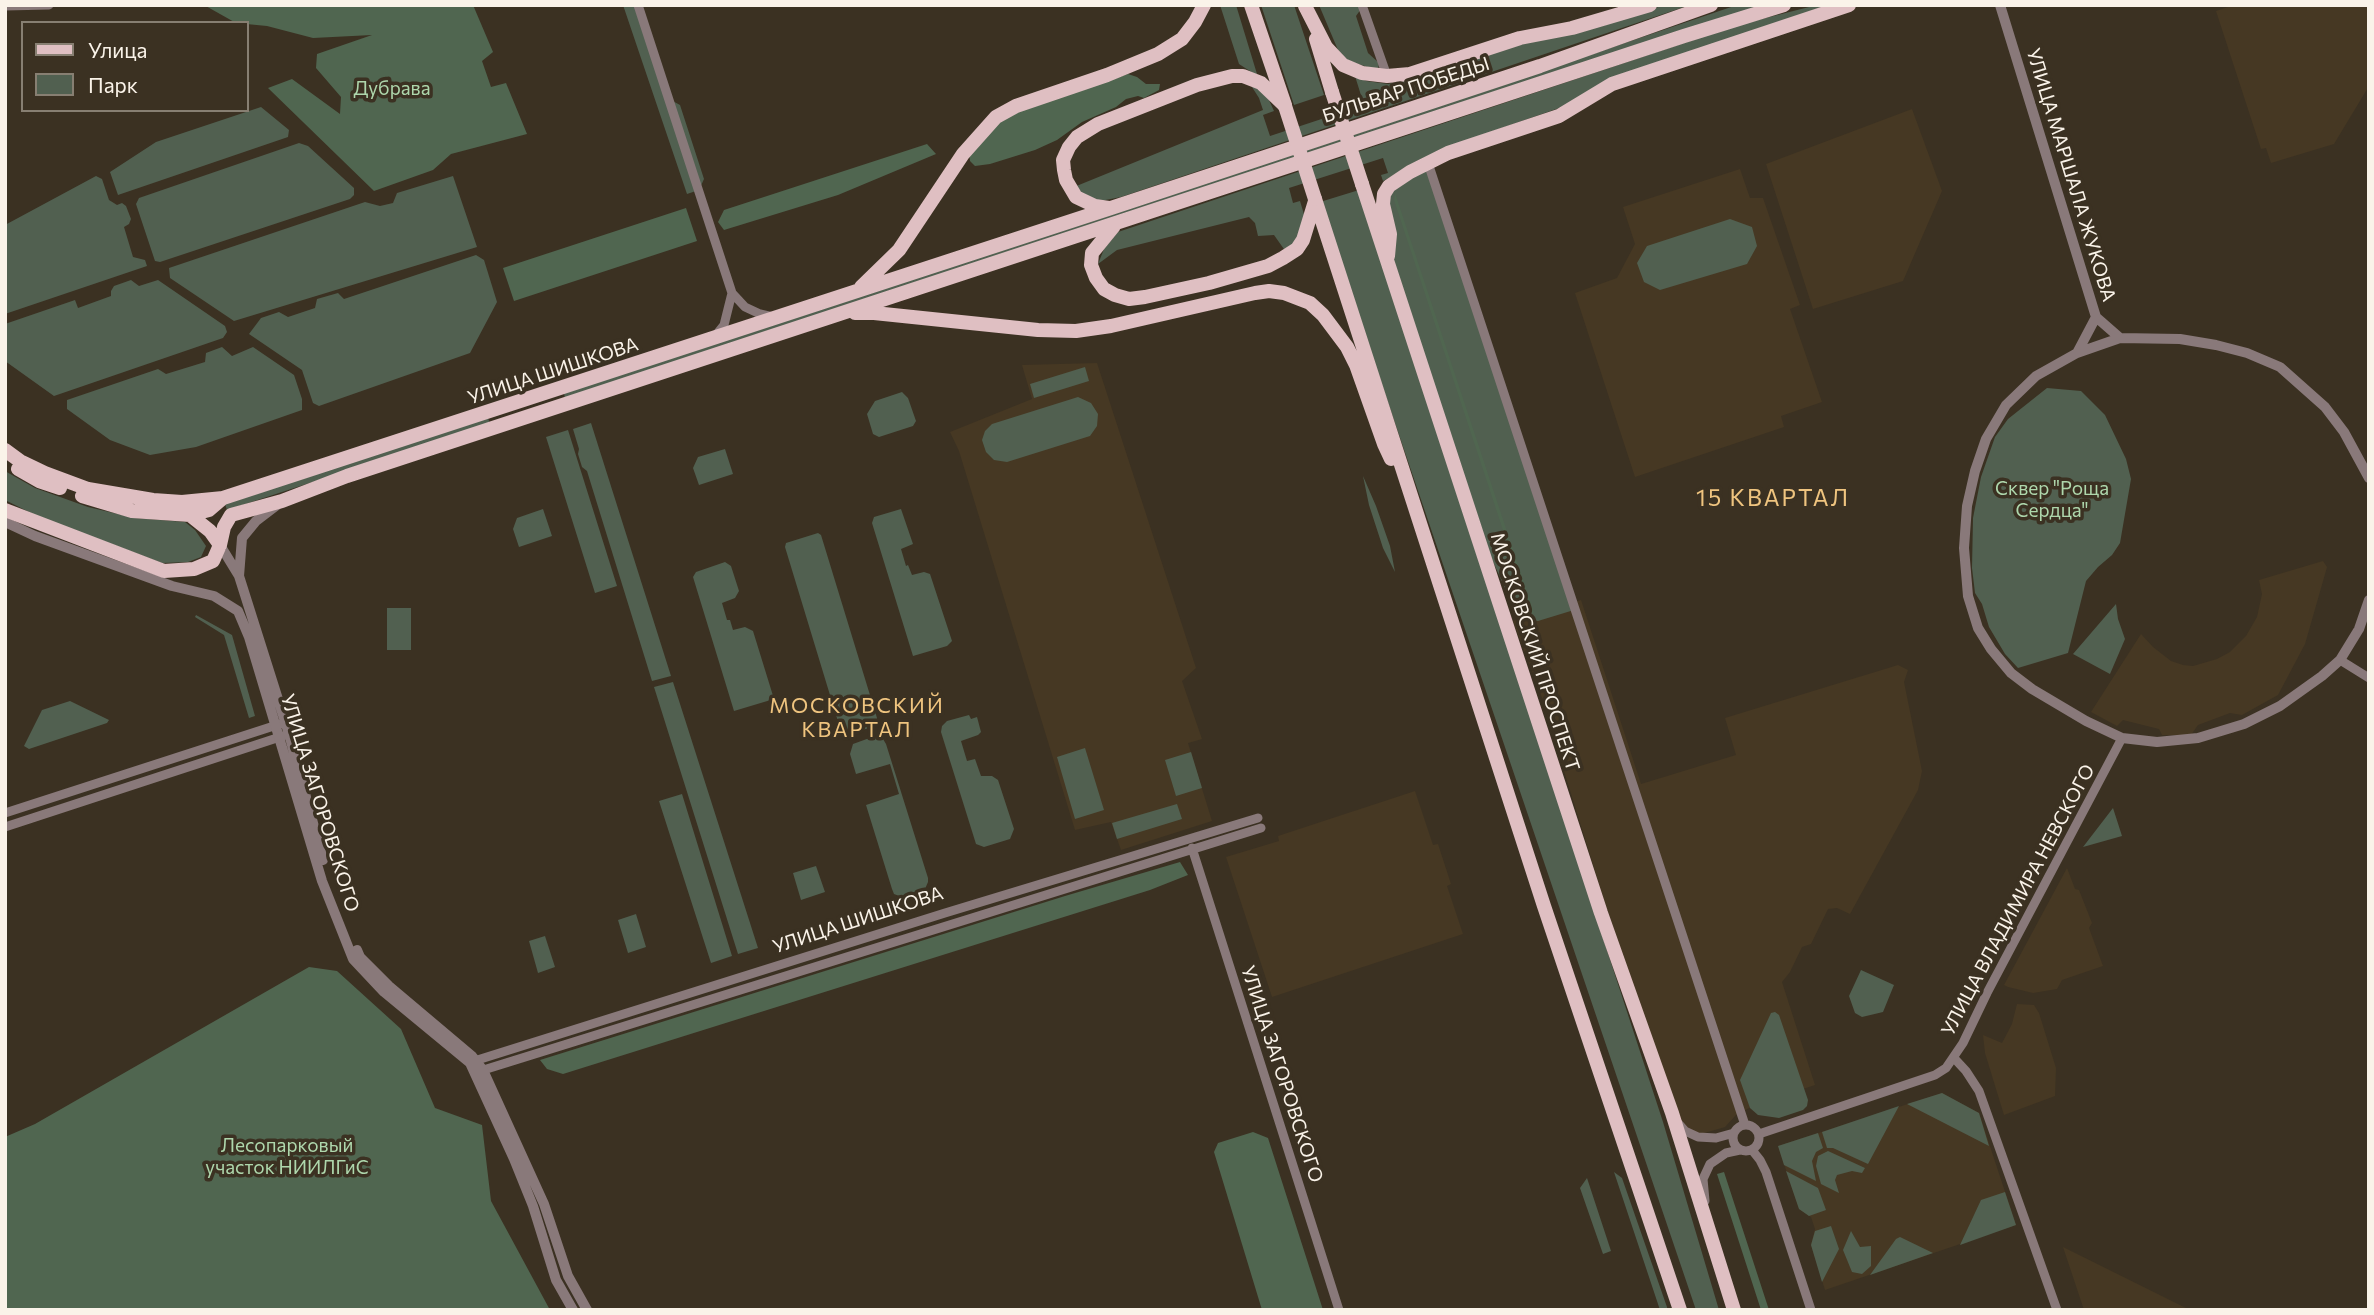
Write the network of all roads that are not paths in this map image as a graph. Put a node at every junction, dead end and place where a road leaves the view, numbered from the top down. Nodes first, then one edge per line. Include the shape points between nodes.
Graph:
1 (49, 5) edge
2 (638, 5) edge
3 (1204, 5) edge
4 (1251, 5) edge
5 (1362, 5) edge
6 (1650, 5) edge
7 (1711, 5) edge
8 (1784, 5) edge
9 (1849, 5) edge
10 (2000, 5) edge
11 (5, 6) edge
12 (1305, 6) edge
13 (1387, 76) junction
14 (1285, 106) junction
15 (1428, 163) junction
16 (1315, 199) junction
17 (1111, 208) junction
18 (1116, 224) junction
19 (1387, 265) junction
20 (732, 293) junction
21 (854, 293) junction
22 (841, 313) junction
23 (2096, 317) junction
24 (778, 318) junction
25 (2120, 338) junction
26 (713, 339) junction
27 (2077, 353) junction
28 (556, 390) junction
29 (561, 406) junction
30 (492, 412) junction
31 (497, 427) junction
32 (5, 450) edge
33 (5, 461) edge
34 (2369, 478) edge
35 (1410, 495) junction
36 (223, 498) junction
37 (282, 501) junction
38 (5, 510) edge
39 (190, 515) junction
40 (5, 522) edge
41 (35, 529) junction
42 (220, 545) junction
43 (239, 576) junction
44 (2369, 600) edge
45 (2340, 660) junction
46 (2369, 678) edge
47 (281, 724) junction
48 (285, 736) junction
49 (2122, 738) junction
50 (5, 813) edge
51 (5, 827) edge
52 (1192, 848) junction
53 (1954, 1058) junction
54 (476, 1067) junction
55 (1672, 1113) junction
56 (1745, 1125) junction
57 (1734, 1133) junction
58 (1759, 1134) junction
59 (1740, 1150) junction
60 (1752, 1150) junction
61 (1706, 1217) junction
62 (573, 1310) edge
63 (587, 1310) edge
64 (1339, 1310) edge
65 (1680, 1310) edge
66 (1734, 1310) edge
67 (1811, 1310) edge
68 (2057, 1310) edge

1 - 11 street
2 - 20 street
3 - 21 main road via 1182,39 1158,54 996,117 963,154 899,250
4 - 14 main road
5 - 13 street
6 - 13 main road via 1520,38 1410,74
7 - 17 main road, БУЛЬВАР ПОБЕДЫ
8 - 18 main road, БУЛЬВАР ПОБЕДЫ
9 - 15 main road via 1612,84 1559,116
10 - 23 street, УЛИЦА МАРШАЛА ЖУКОВА
12 - 13 main road via 1326,47 1343,65
12 - 19 main road, МОСКОВСКИЙ ПРОСПЕКТ, bridge
14 - 16 main road, bridge
14 - 17 main road via 1261,83 1232,76 1173,94 1086,131 1063,160 1066,180 1085,202
15 - 19 main road via 1397,180 1384,194 1390,233
15 - 56 street
16 - 18 main road via 1303,240 1283,258 1268,266 1145,298 1115,295 1096,278 1092,253
16 - 35 main road
17 - 21 main road, УЛИЦА ШИШКОВА
18 - 22 main road, УЛИЦА ШИШКОВА
19 - 55 main road, МОСКОВСКИЙ ПРОСПЕКТ via 1597,901
20 - 24 street via 745,307
20 - 26 street via 724,325
21 - 24 main road, УЛИЦА ШИШКОВА
22 - 29 main road, УЛИЦА ШИШКОВА
22 - 35 main road via 1076,331 1255,293 1297,297 1323,315 1347,347 1384,444
23 - 25 street
23 - 27 street, УЛИЦА МАРШАЛА ЖУКОВА
24 - 26 main road, УЛИЦА ШИШКОВА
25 - 27 street
25 - 34 street via 2216,345 2280,367 2325,407
26 - 28 main road, УЛИЦА ШИШКОВА
27 - 49 street via 2036,376 2006,405 1986,439 1967,506 1968,596 1978,628 2011,673 2054,703
28 - 29 main road
28 - 30 main road, УЛИЦА ШИШКОВА
29 - 31 main road, УЛИЦА ШИШКОВА
30 - 31 main road
30 - 36 main road, УЛИЦА ШИШКОВА
31 - 37 main road, УЛИЦА ШИШКОВА
32 - 36 main road, УЛИЦА ШИШКОВА via 45,473 88,489 182,502
33 - 39 main road via 38,481 87,498 132,511
35 - 65 main road
36 - 39 main road via 209,510
37 - 42 main road, УЛИЦА ШИШКОВА via 232,515
37 - 43 street, УЛИЦА ЗАГОРОВСКОГО via 242,538
38 - 41 main road, УЛИЦА ШИШКОВА
39 - 42 main road
40 - 41 street, УЛИЦА ЗАГОРОВСКОГО
41 - 42 main road, УЛИЦА ШИШКОВА via 164,571 194,569 214,561
41 - 47 street, УЛИЦА ЗАГОРОВСКОГО via 172,586 214,596 238,611
42 - 43 street
43 - 47 street, УЛИЦА ЗАГОРОВСКОГО
44 - 45 street via 2359,629
45 - 46 street
45 - 49 street via 2280,706 2244,724 2174,742
47 - 48 street, УЛИЦА ЗАГОРОВСКОГО
47 - 50 street
48 - 51 street
48 - 54 street, УЛИЦА ЗАГОРОВСКОГО via 328,880 360,957
49 - 53 street, УЛИЦА ВЛАДИМИРА НЕВСКОГО
52 - 54 street, УЛИЦА ШИШКОВА
52 - 54 street, УЛИЦА ШИШКОВА via 1260,823 945,913
52 - 64 street, УЛИЦА ЗАГОРОВСКОГО
53 - 58 street via 1935,1075
53 - 68 street, УЛИЦА ВЛАДИМИРА НЕВСКОГО via 1979,1091
54 - 62 street, УЛИЦА ЗАГОРОВСКОГО via 533,1206 556,1280
54 - 63 street, УЛИЦА ЗАГОРОВСКОГО via 544,1204 568,1276
55 - 57 street via 1685,1130 1698,1137
55 - 61 main road, МОСКОВСКИЙ ПРОСПЕКТ
56 - 57 street
56 - 58 street
57 - 59 street via 1734,1144
58 - 60 street
59 - 60 street
59 - 61 street via 1720,1156 1706,1169
60 - 67 street via 1766,1172
61 - 66 main road, МОСКОВСКИЙ ПРОСПЕКТ

